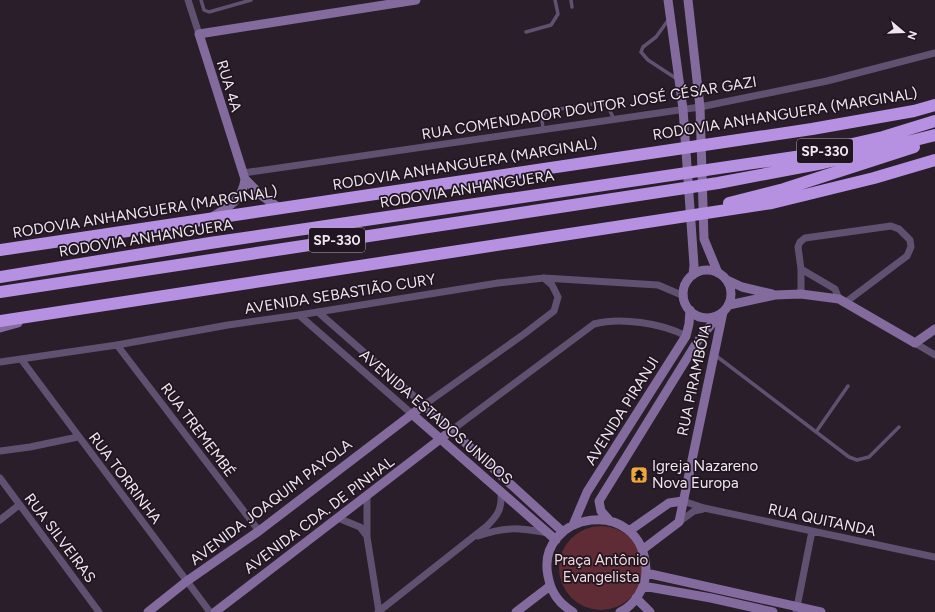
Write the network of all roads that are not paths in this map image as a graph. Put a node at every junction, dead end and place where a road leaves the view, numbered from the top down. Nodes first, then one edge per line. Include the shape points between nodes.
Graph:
1 (188, 0) edge
2 (201, 0) edge
3 (231, 0) edge
4 (251, 0) edge
5 (416, 0) edge
6 (555, 0) edge
7 (572, 0) edge
8 (668, 0) edge
9 (688, 0) edge
10 (231, 5) junction
11 (572, 7) dead end
12 (670, 19) junction
13 (526, 32) dead end
14 (199, 34) junction
15 (935, 53) edge
16 (679, 80) junction
17 (935, 105) edge
18 (700, 107) junction
19 (683, 110) junction
20 (615, 119) junction
21 (935, 121) edge
22 (543, 130) junction
23 (935, 135) edge
24 (935, 139) edge
25 (935, 160) edge
26 (244, 176) junction
27 (279, 208) junction
28 (208, 219) junction
29 (646, 224) junction
30 (0, 250) edge
31 (801, 269) junction
32 (718, 273) junction
33 (693, 275) junction
34 (0, 277) edge
35 (544, 278) junction
36 (727, 280) junction
37 (0, 292) edge
38 (801, 294) junction
39 (776, 295) junction
40 (684, 296) junction
41 (843, 300) junction
42 (729, 304) junction
43 (690, 310) junction
44 (318, 312) junction
45 (50, 314) junction
46 (721, 314) junction
47 (299, 315) junction
48 (0, 321) edge
49 (0, 328) edge
50 (935, 329) edge
51 (686, 336) junction
52 (915, 343) junction
53 (117, 345) junction
54 (714, 355) junction
55 (935, 355) edge
56 (21, 359) junction
57 (0, 362) edge
58 (848, 386) dead end
59 (424, 405) junction
60 (412, 414) junction
61 (899, 427) dead end
62 (452, 430) junction
63 (816, 432) junction
64 (78, 437) junction
65 (441, 440) junction
66 (0, 450) edge
67 (0, 478) edge
68 (501, 493) junction
69 (367, 495) junction
70 (683, 501) junction
71 (19, 505) junction
72 (704, 508) junction
73 (338, 518) junction
74 (0, 520) edge
75 (608, 520) junction
76 (679, 522) junction
77 (573, 525) junction
78 (812, 530) junction
79 (259, 531) junction
80 (629, 531) junction
81 (563, 532) junction
82 (367, 536) junction
83 (474, 537) junction
84 (553, 537) junction
85 (642, 550) junction
86 (935, 557) edge
87 (646, 573) junction
88 (187, 581) junction
89 (550, 586) junction
90 (643, 586) junction
91 (636, 598) junction
92 (563, 606) junction
93 (796, 610) edge
94 (624, 611) edge
95 (99, 612) edge
96 (148, 612) edge
97 (210, 612) edge
98 (215, 612) edge
99 (378, 612) edge
100 (516, 612) edge
101 (555, 612) edge
102 (572, 612) edge
103 (650, 612) edge
104 (773, 612) edge
105 (821, 612) edge

1 - 14 street, RUA 4A
2 - 10 lane via 204,10 209,12
3 - 10 lane
4 - 10 lane
5 - 14 street
6 - 13 lane via 558,14 551,25
7 - 11 lane
8 - 12 street
9 - 18 street
12 - 16 street
12 - 16 lane via 641,52 648,60
14 - 26 street, RUA 4A
15 - 18 street, RUA COMENDADOR DOUTOR JOSÉ CÉSAR GAZI via 827,81
16 - 19 street
17 - 27 highway, RODOVIA ANHANGUERA (MARGINAL) via 812,129
18 - 19 street, RUA COMENDADOR DOUTOR JOSÉ CÉSAR GAZI
18 - 32 street via 704,239
19 - 20 street, RUA COMENDADOR DOUTOR JOSÉ CÉSAR GAZI
19 - 33 street
20 - 22 street, RUA COMENDADOR DOUTOR JOSÉ CÉSAR GAZI
20 - 22 lane via 608,108 600,103 546,111 542,119
21 - 34 highway, RODOVIA ANHANGUERA / SP-330 via 883,137 795,157 218,242
22 - 26 street, RUA COMENDADOR DOUTOR JOSÉ CÉSAR GAZI
23 - 37 highway, RODOVIA ANHANGUERA / SP-330 via 822,163 718,183
24 - 29 highway via 784,189
25 - 29 highway via 772,203
26 - 27 street, RUA 4A via 261,196
26 - 28 street via 244,188 236,201
27 - 28 highway, RODOVIA ANHANGUERA (MARGINAL)
28 - 30 highway, RODOVIA ANHANGUERA (MARGINAL)
29 - 45 highway
31 - 38 street
31 - 41 street via 835,289
31 - 41 street via 798,247 804,238 890,226 905,233 911,247 907,256
32 - 33 street via 705,270
32 - 36 street
33 - 40 street via 685,285
35 - 40 street, AVENIDA SEBASTIÃO CURY via 658,285
35 - 44 street, AVENIDA SEBASTIÃO CURY via 490,284
35 - 59 street via 552,285 558,297 554,311
36 - 39 street
36 - 42 street via 731,292
38 - 39 street
38 - 41 street
39 - 42 street
40 - 43 street
41 - 52 street
42 - 46 street
43 - 46 street via 703,318
43 - 51 street, AVENIDA PIRANJI via 690,324
44 - 47 street, AVENIDA SEBASTIÃO CURY
44 - 59 street, AVENIDA ESTADOS UNIDOS
45 - 48 highway
45 - 49 street
46 - 54 street, RUA PIRAMBÓIA
46 - 75 street, AVENIDA PIRANJI via 697,342 599,501 601,511
47 - 53 street, AVENIDA SEBASTIÃO CURY
47 - 60 street, AVENIDA ESTADOS UNIDOS
50 - 52 street
51 - 62 street via 666,326 654,324 594,324
51 - 77 street, AVENIDA PIRANJI via 587,492
52 - 55 street
53 - 56 street, AVENIDA SEBASTIÃO CURY
53 - 79 street, RUA TREMEMBÉ
54 - 63 lane
54 - 70 street, RUA PIRAMBÓIA
56 - 57 street, AVENIDA SEBASTIÃO CURY
56 - 64 street, RUA TORRINHA
58 - 63 lane
59 - 60 street, AVENIDA JOAQUIM PAYOLA
59 - 62 street, AVENIDA ESTADOS UNIDOS
60 - 65 street, AVENIDA ESTADOS UNIDOS
60 - 79 street, AVENIDA JOAQUIM PAYOLA
61 - 63 lane via 863,460 849,457
62 - 65 street, AVENIDA CDA. DE PINHAL
62 - 81 street, AVENIDA ESTADOS UNIDOS
64 - 66 street
64 - 88 street, RUA TORRINHA
65 - 68 street, AVENIDA ESTADOS UNIDOS
65 - 69 street, AVENIDA CDA. DE PINHAL
67 - 71 street, RUA SILVEIRAS
68 - 83 street via 500,512
68 - 84 street, AVENIDA ESTADOS UNIDOS
69 - 73 street, AVENIDA CDA. DE PINHAL
69 - 82 street
70 - 72 street, RUA QUITANDA
70 - 76 street, RUA PIRAMBÓIA
70 - 80 street via 669,503
71 - 74 street
71 - 95 street, RUA SILVEIRAS
72 - 76 street via 694,511
72 - 78 street, RUA QUITANDA
73 - 82 street via 360,527
73 - 98 street, AVENIDA CDA. DE PINHAL
75 - 77 street via 586,520
75 - 80 street
76 - 85 street
77 - 81 street
78 - 86 street, RUA QUITANDA
78 - 93 street
79 - 88 street, AVENIDA JOAQUIM PAYOLA
80 - 85 street
81 - 84 street
82 - 99 street
83 - 84 street via 498,529 511,528
83 - 99 street
84 - 89 street via 547,570
85 - 87 street
87 - 90 street
87 - 93 street
88 - 96 street, AVENIDA JOAQUIM PAYOLA
88 - 97 street, RUA TORRINHA
89 - 92 street
89 - 100 street
90 - 91 street
90 - 104 street
91 - 94 street
91 - 103 street
92 - 101 street
92 - 102 street
93 - 105 street

